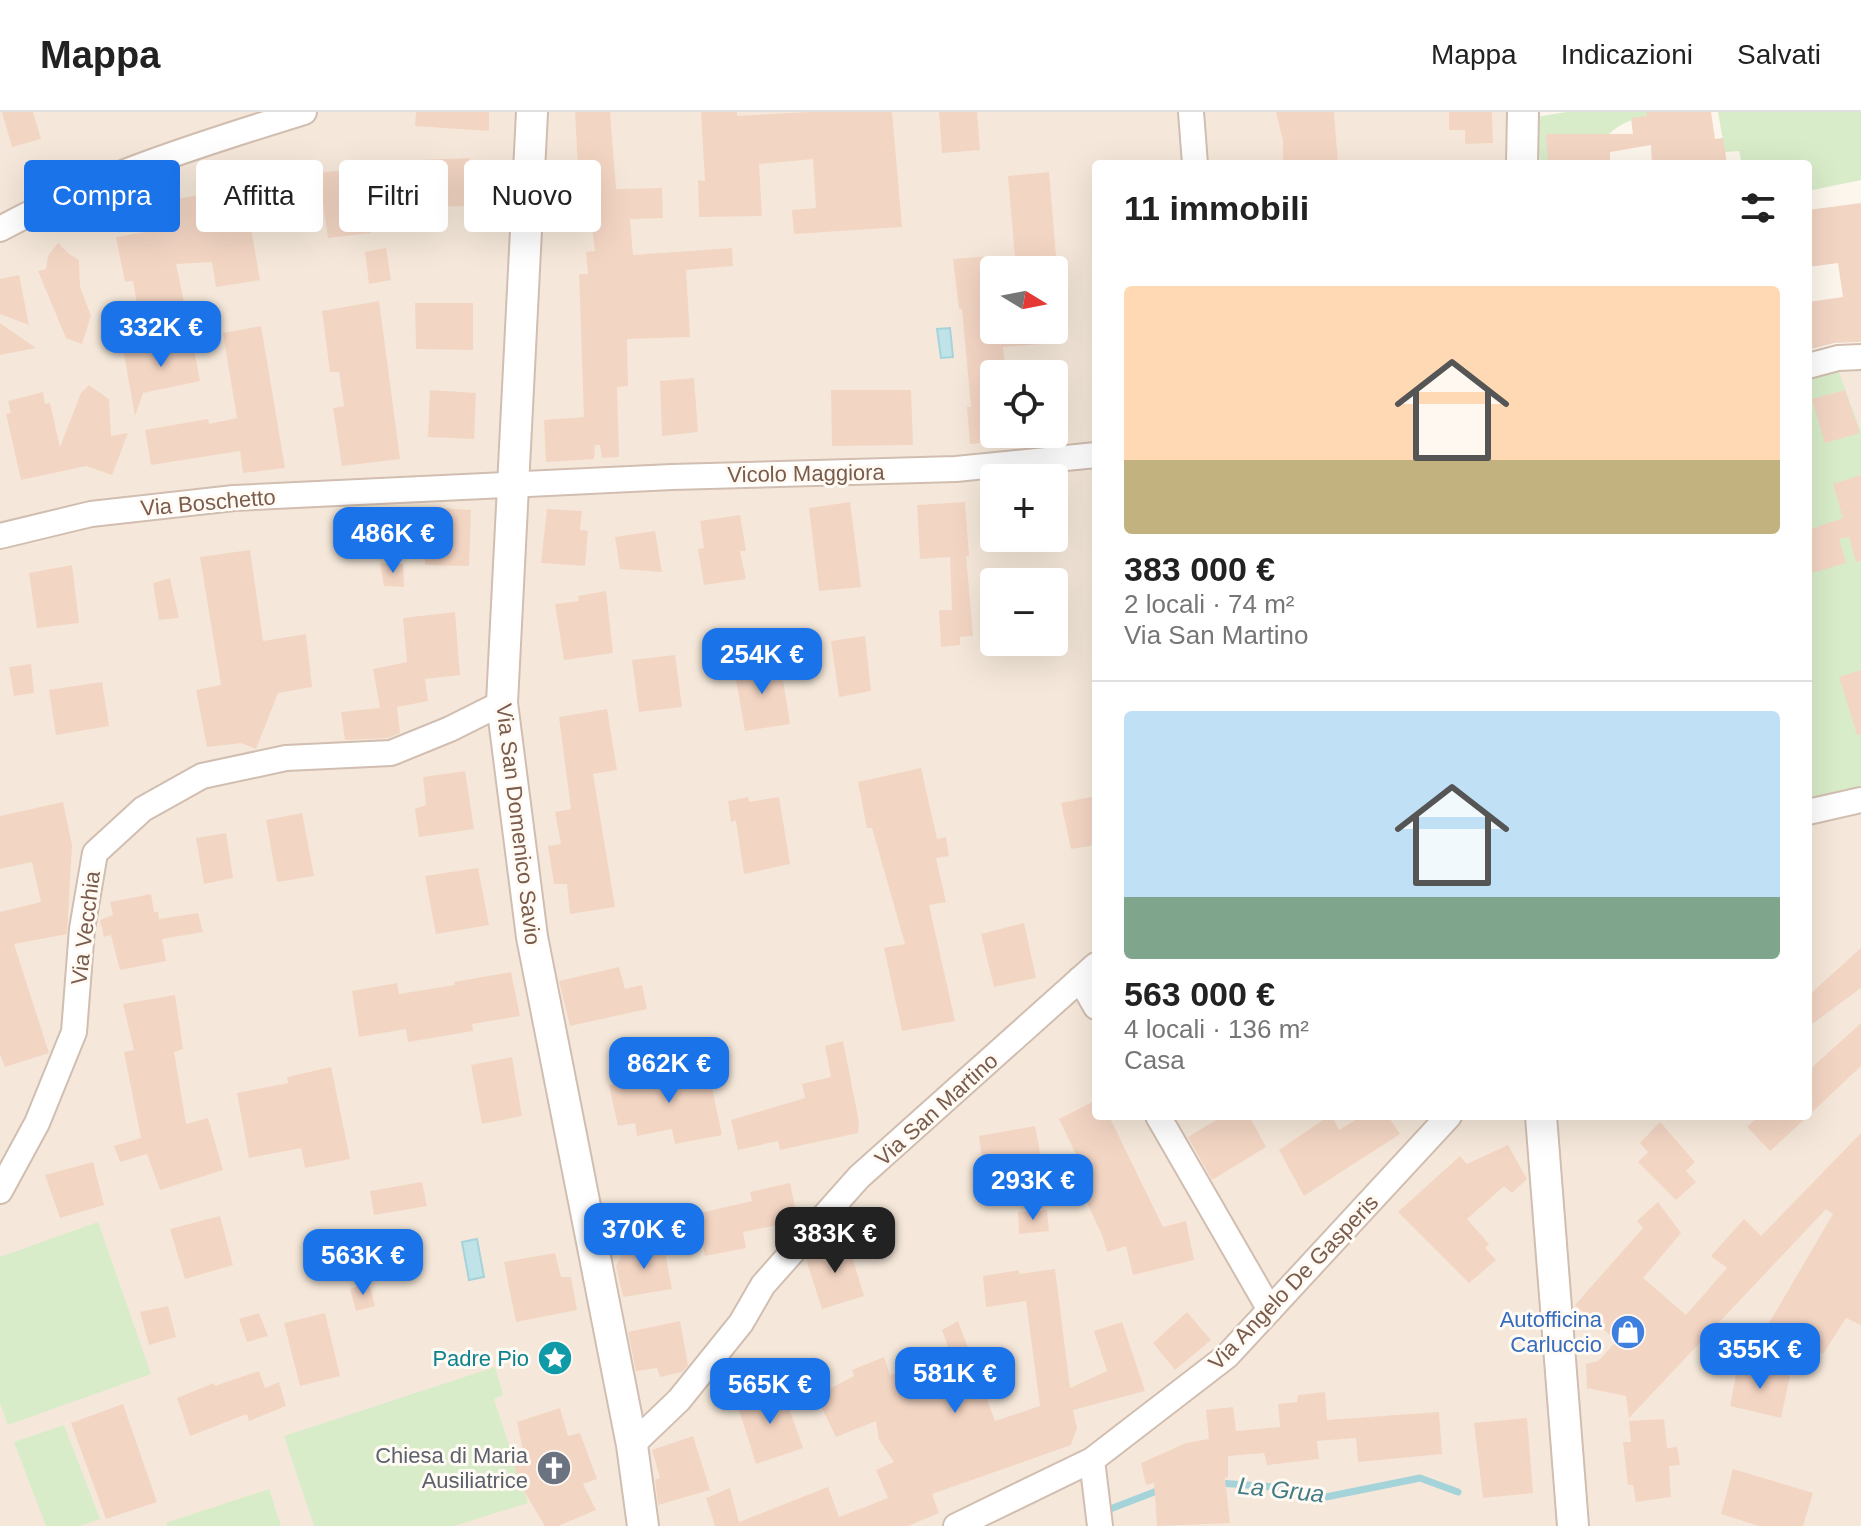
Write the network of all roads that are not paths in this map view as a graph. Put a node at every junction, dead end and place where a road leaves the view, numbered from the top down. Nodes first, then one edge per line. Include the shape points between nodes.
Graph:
1 (304, 112) edge
2 (532, 112) edge
3 (1191, 112) edge
4 (1523, 112) edge
5 (1195, 160) edge
6 (1522, 160) edge
7 (0, 229) edge
8 (1861, 357) edge
9 (1812, 365) edge
10 (1092, 455) edge
11 (514, 483) junction
12 (0, 536) edge
13 (502, 703) junction
14 (1861, 800) edge
15 (1812, 811) edge
16 (1088, 972) edge
17 (1160, 1120) edge
18 (1445, 1120) edge
19 (1541, 1120) edge
20 (0, 1191) edge
21 (1270, 1310) junction
22 (632, 1445) junction
23 (1092, 1460) junction
24 (643, 1526) edge
25 (956, 1526) edge
26 (1100, 1526) edge
27 (1573, 1526) edge

1 - 7 street via 174,152
2 - 11 street, Via San Domenico Savio
3 - 5 street
4 - 6 street
8 - 9 street
10 - 11 street, Vicolo Maggiora via 956,469
11 - 12 street, Via Boschetto via 234,498 91,514
11 - 13 street, Via San Domenico Savio
13 - 20 street, Via Vecchia via 391,753 286,758 202,776 143,809 95,853 82,929 74,1032 37,1123
13 - 22 street, Via San Domenico Savio via 532,937
14 - 15 street
16 - 22 street, Via San Martino via 859,1177 763,1285 741,1323 679,1400
17 - 21 street
18 - 21 street, Via Angelo De Gasperis
19 - 27 street
21 - 23 street, Via Angelo De Gasperis via 1227,1356
22 - 24 street, Via San Domenico Savio
23 - 25 street, Via Angelo De Gasperis
23 - 26 street

